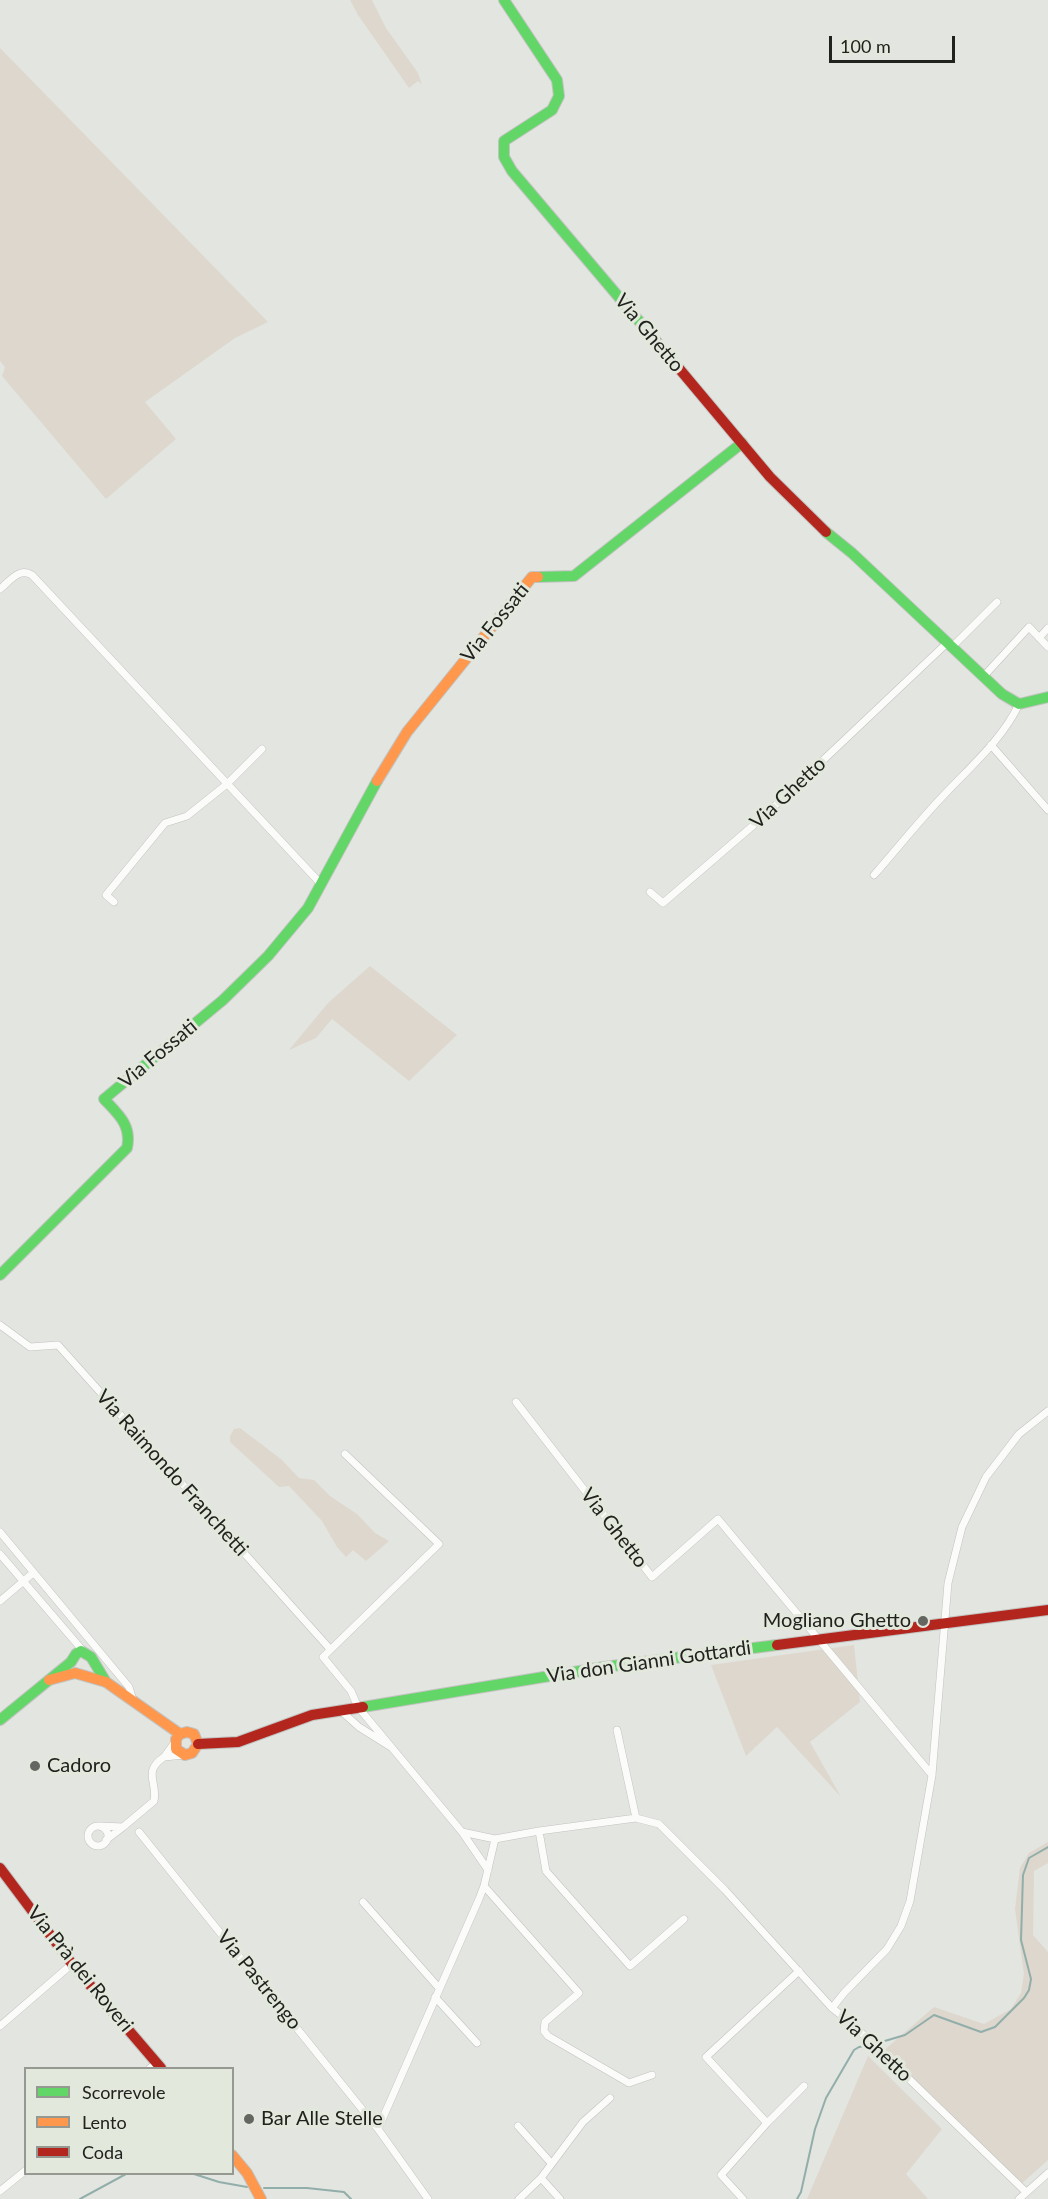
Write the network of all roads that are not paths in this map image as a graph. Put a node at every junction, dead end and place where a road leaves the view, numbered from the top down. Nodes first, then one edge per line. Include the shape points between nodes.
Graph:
1 (504, 0) edge
2 (742, 443) junction
3 (0, 589) edge
4 (997, 602) dead end
5 (1048, 628) edge
6 (1039, 638) junction
7 (949, 645) junction
8 (1048, 646) edge
9 (983, 677) junction
10 (1048, 698) edge
11 (1019, 704) junction
12 (991, 744) junction
13 (262, 749) dead end
14 (227, 784) junction
15 (1048, 810) edge
16 (874, 875) dead end
17 (321, 884) junction
18 (650, 892) dead end
19 (114, 902) dead end
20 (0, 1275) edge
21 (0, 1325) edge
22 (516, 1402) dead end
23 (1048, 1411) edge
24 (345, 1454) dead end
25 (0, 1532) edge
26 (0, 1554) edge
27 (33, 1573) junction
28 (23, 1582) junction
29 (0, 1601) edge
30 (1048, 1610) edge
31 (945, 1622) junction
32 (67, 1634) junction
33 (819, 1639) junction
34 (330, 1649) junction
35 (84, 1652) junction
36 (73, 1664) junction
37 (95, 1664) junction
38 (88, 1675) junction
39 (106, 1682) junction
40 (134, 1702) junction
41 (358, 1707) junction
42 (340, 1710) junction
43 (0, 1720) edge
44 (617, 1730) dead end
45 (178, 1738) junction
46 (198, 1744) junction
47 (396, 1750) junction
48 (187, 1755) junction
49 (164, 1757) junction
50 (932, 1775) junction
51 (636, 1818) junction
52 (100, 1826) junction
53 (123, 1827) junction
54 (539, 1831) junction
55 (139, 1832) dead end
56 (462, 1832) junction
57 (495, 1839) junction
58 (106, 1840) junction
59 (0, 1868) edge
60 (488, 1870) junction
61 (484, 1886) junction
62 (363, 1902) dead end
63 (684, 1919) dead end
64 (72, 1964) junction
65 (799, 1971) junction
66 (439, 1988) junction
67 (435, 1997) junction
68 (832, 2008) junction
69 (0, 2026) edge
70 (477, 2043) dead end
71 (156, 2067) edge
72 (652, 2075) dead end
73 (804, 2086) dead end
74 (610, 2098) dead end
75 (767, 2123) junction
76 (518, 2126) dead end
77 (378, 2129) junction
78 (234, 2157) edge
79 (551, 2163) junction
80 (24, 2172) edge
81 (1048, 2172) edge
82 (541, 2178) junction
83 (0, 2191) edge
84 (1026, 2192) junction
85 (523, 2198) edge
86 (261, 2199) edge
87 (428, 2199) edge
88 (560, 2199) edge
89 (743, 2199) edge
90 (1019, 2199) edge

1 - 2 street, Via Ghetto via 557,80 559,96 552,110 504,141 504,157
2 - 7 street, Via Ghetto via 808,515
2 - 17 street, Via Fossati via 574,576 532,577 407,732
3 - 14 street via 20,572 32,575
4 - 7 street, Via Ghetto
5 - 6 street
6 - 8 street
6 - 9 street via 1029,627
7 - 9 street, Via Ghetto
7 - 18 street, Via Ghetto via 763,817 663,903
9 - 11 street, Via Ghetto
10 - 11 street
11 - 12 street
12 - 15 street
12 - 16 street
13 - 14 street
14 - 17 street
14 - 19 street via 187,816 165,823 106,895
17 - 20 street, Via Fossati via 308,908 268,956 223,1000 104,1099 129,1128 127,1148
21 - 34 street, Via Raimondo Franchetti via 30,1347 57,1345
22 - 33 street, Via Ghetto via 652,1577 718,1519
23 - 31 street, Via Ghetto via 1019,1434 986,1478 962,1527 948,1583
24 - 34 street via 440,1544
25 - 27 street
26 - 28 street
27 - 28 street
27 - 40 street via 129,1687
28 - 29 street
28 - 32 street
30 - 31 street, Via don Gianni Gottardi
31 - 33 street, Via don Gianni Gottardi
31 - 50 street, Via Ghetto
32 - 35 street
32 - 36 street
33 - 41 street, Via don Gianni Gottardi via 604,1667
33 - 50 street, Via Ghetto
34 - 41 street, Via Raimondo Franchetti via 323,1657 351,1691
35 - 36 street via 76,1654
35 - 37 street via 90,1654
36 - 38 street via 81,1676
36 - 43 street
37 - 38 street
37 - 39 street
38 - 39 street
39 - 40 street
40 - 45 street
41 - 42 street, Via don Gianni Gottardi
41 - 47 street
42 - 46 street, Via don Gianni Gottardi via 312,1715 238,1742
42 - 47 street
44 - 51 street
45 - 46 street via 191,1732
45 - 48 street via 179,1752
45 - 49 street
46 - 48 street
47 - 56 street
48 - 49 street
49 - 53 street via 152,1770 154,1801
50 - 68 street, Via Ghetto via 921,1849 904,1920 887,1949
51 - 54 street
51 - 65 street via 659,1824
52 - 53 street
52 - 58 street via 107,1833
52 - 58 street via 90,1830 88,1839 98,1846
53 - 58 street
54 - 57 street
54 - 63 street via 546,1870 630,1966
55 - 77 street, Via Pastrengo
56 - 57 street
56 - 60 street
57 - 60 street
59 - 64 street, Via Prà dei Roveri
60 - 61 street
61 - 66 street
61 - 72 street via 579,1993 545,2022 545,2033 629,2083
62 - 66 street
64 - 69 street
64 - 71 street, Via Prà dei Roveri
65 - 68 street
65 - 75 street via 706,2057
66 - 67 street
67 - 70 street
67 - 77 street
68 - 84 street, Via Ghetto
73 - 75 street
74 - 79 street via 583,2122
75 - 89 street via 721,2175
76 - 79 street
77 - 87 street, Via Pastrengo
78 - 86 street
79 - 82 street
80 - 83 street
81 - 84 street
82 - 85 street
82 - 88 street
84 - 90 street

